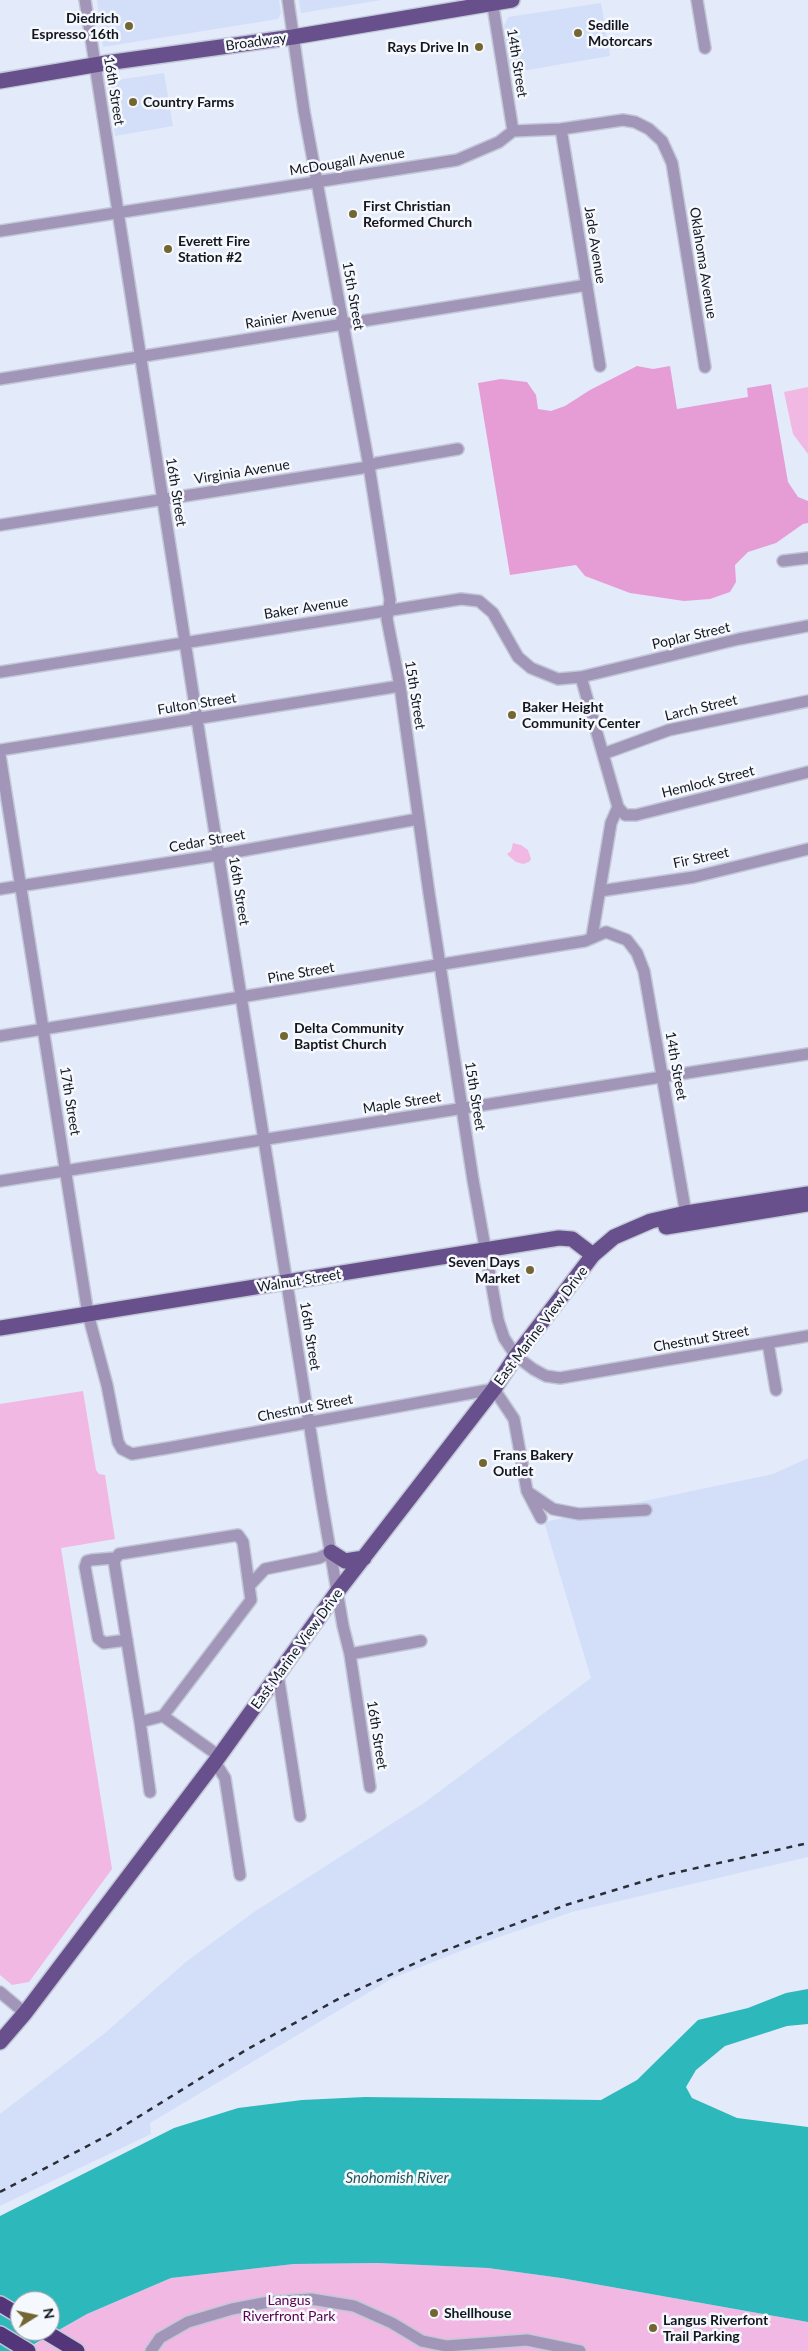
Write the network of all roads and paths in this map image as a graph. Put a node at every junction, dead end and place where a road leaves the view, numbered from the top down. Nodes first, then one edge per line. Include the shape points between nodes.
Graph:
1 (84, 0) edge
2 (288, 0) edge
3 (512, 0) edge
4 (697, 0) edge
5 (492, 2) edge
6 (294, 37) junction
7 (705, 48) dead end
8 (95, 65) junction
9 (0, 81) edge
10 (561, 129) junction
11 (513, 131) junction
12 (317, 182) junction
13 (117, 213) junction
14 (0, 232) edge
15 (587, 285) junction
16 (343, 324) junction
17 (139, 357) junction
18 (600, 366) dead end
19 (705, 367) dead end
20 (0, 379) edge
21 (458, 449) dead end
22 (368, 466) junction
23 (162, 499) junction
24 (0, 525) edge
25 (808, 558) edge
26 (784, 561) dead end
27 (389, 610) junction
28 (808, 626) edge
29 (184, 642) junction
30 (0, 672) edge
31 (581, 677) junction
32 (400, 686) junction
33 (808, 700) edge
34 (196, 719) junction
35 (0, 750) edge
36 (603, 754) junction
37 (0, 755) edge
38 (808, 772) edge
39 (618, 807) junction
40 (418, 819) junction
41 (808, 849) edge
42 (218, 855) junction
43 (20, 886) junction
44 (0, 889) edge
45 (600, 891) junction
46 (606, 932) joint
47 (592, 937) junction
48 (441, 965) junction
49 (241, 998) junction
50 (43, 1029) junction
51 (0, 1036) edge
52 (808, 1054) edge
53 (663, 1076) junction
54 (462, 1108) junction
55 (264, 1140) junction
56 (66, 1171) junction
57 (0, 1182) edge
58 (808, 1194) edge
59 (808, 1204) edge
60 (686, 1218) junction
61 (487, 1250) junction
62 (593, 1255) junction
63 (287, 1283) junction
64 (88, 1314) junction
65 (0, 1328) edge
66 (808, 1336) edge
67 (768, 1343) junction
68 (516, 1356) junction
69 (494, 1389) junction
70 (776, 1390) dead end
71 (309, 1422) junction
72 (122, 1449) joint
73 (526, 1491) junction
74 (646, 1510) dead end
75 (541, 1518) dead end
76 (330, 1552) junction
77 (114, 1558) junction
78 (364, 1558) junction
79 (250, 1585) junction
80 (337, 1592) junction
81 (126, 1640) junction
82 (421, 1641) dead end
83 (350, 1654) junction
84 (278, 1675) junction
85 (164, 1716) junction
86 (140, 1722) junction
87 (217, 1759) junction
88 (370, 1787) dead end
89 (150, 1792) dead end
90 (300, 1816) dead end
91 (240, 1875) dead end
92 (0, 1992) edge
93 (25, 2013) junction
94 (0, 2042) edge
95 (0, 2334) edge
96 (60, 2340) edge
97 (28, 2351) edge
98 (78, 2351) edge
99 (151, 2351) edge
100 (580, 2351) edge

1 - 8 street, 16th Street
2 - 6 street, 15th Street
3 - 5 main road, Broadway
4 - 7 street
5 - 6 main road, Broadway
5 - 11 street, 14th Street
6 - 8 main road, Broadway
6 - 12 street, 15th Street
8 - 9 main road, Broadway
8 - 13 street, 16th Street
10 - 11 street
10 - 15 street, Jade Avenue
10 - 19 street, Oklahoma Avenue via 624,120 649,129 662,141 672,164
11 - 12 street, McDougall Avenue via 499,142 457,160
12 - 13 street, McDougall Avenue
12 - 16 street, 15th Street
13 - 14 street, McDougall Avenue
13 - 17 street, 16th Street
15 - 16 street, Rainier Avenue
15 - 18 street, Jade Avenue
16 - 17 street, Rainier Avenue
16 - 22 street, 15th Street
17 - 20 street, Rainier Avenue
17 - 23 street, 16th Street
21 - 22 street, Virginia Avenue
22 - 23 street, Virginia Avenue
22 - 27 street, 15th Street
23 - 24 street, Virginia Avenue
23 - 29 street, 16th Street
25 - 26 street
27 - 29 street, Baker Avenue
27 - 31 street, Baker Avenue via 461,599 479,601 493,613 514,652 531,668 558,679
27 - 32 street, 15th Street via 387,620
28 - 31 street, Poplar Street
29 - 30 street, Baker Avenue
29 - 34 street, 16th Street
31 - 36 street
32 - 34 street, Fulton Street
32 - 40 street, 15th Street
33 - 36 street, Larch Street via 669,730
34 - 35 street, Fulton Street
34 - 42 street, 16th Street
36 - 39 street
37 - 43 street, 17th Street
38 - 39 street, Hemlock Street via 636,815 626,814
39 - 45 street via 611,823
40 - 42 street, Cedar Street
40 - 48 street, 15th Street
41 - 45 street, Fir Street via 694,876
42 - 43 street, Cedar Street
42 - 49 street, 16th Street
43 - 44 street, Cedar Street
43 - 50 street, 17th Street
45 - 47 street
46 - 47 street, Pine Street
46 - 53 street, 14th Street via 627,940 637,953 644,971
47 - 48 street, Pine Street via 585,941
48 - 49 street, Pine Street
48 - 54 street, 15th Street
49 - 50 street, Pine Street
49 - 55 street, 16th Street
50 - 51 street, Pine Street
50 - 56 street, 17th Street
52 - 53 street, Maple Street
53 - 54 street, Maple Street
53 - 60 street, 14th Street
54 - 55 street, Maple Street
54 - 61 street, 15th Street
55 - 56 street, Maple Street
55 - 63 street, 16th Street
56 - 57 street, Maple Street
56 - 64 street, 17th Street
58 - 60 main road, East Marine View Drive
59 - 60 main road, East Marine View Drive
60 - 62 main road, East Marine View Drive via 631,1228 614,1237
61 - 62 main road, Walnut Street via 558,1238 572,1239
61 - 63 main road, Walnut Street
61 - 68 street, 15th Street via 498,1320 504,1338
62 - 68 main road, East Marine View Drive
63 - 64 main road, Walnut Street
63 - 71 street, 16th Street
64 - 65 main road, Walnut Street
64 - 72 street, 17th Street
66 - 67 street, Chestnut Street
67 - 68 street, Chestnut Street via 560,1378 546,1376
67 - 70 street
68 - 69 main road, East Marine View Drive
69 - 71 street, Chestnut Street
69 - 73 street via 514,1419
69 - 78 main road, East Marine View Drive
71 - 72 street, Chestnut Street via 132,1454
71 - 76 street, 16th Street
73 - 74 street via 553,1509 579,1514
73 - 75 street
76 - 78 main road via 345,1561
76 - 79 street via 319,1558 265,1569
76 - 80 street, 16th Street
77 - 79 street via 119,1554 238,1535 243,1542
77 - 81 street
77 - 81 street via 91,1560 85,1567 98,1638 104,1643
78 - 80 main road, East Marine View Drive
79 - 85 street via 251,1600
80 - 83 street, 16th Street
80 - 84 main road, East Marine View Drive
81 - 86 street
82 - 83 street
83 - 88 street, 16th Street
84 - 87 main road, East Marine View Drive
84 - 90 street
85 - 86 street
85 - 87 street
86 - 89 street
87 - 91 street via 225,1778
87 - 93 main road, East Marine View Drive
92 - 93 street
93 - 94 main road, East Marine View Drive
95 - 97 highway
96 - 98 highway
99 - 100 street via 160,2338 188,2322 269,2302 311,2299 354,2306 422,2341 446,2346 527,2340

